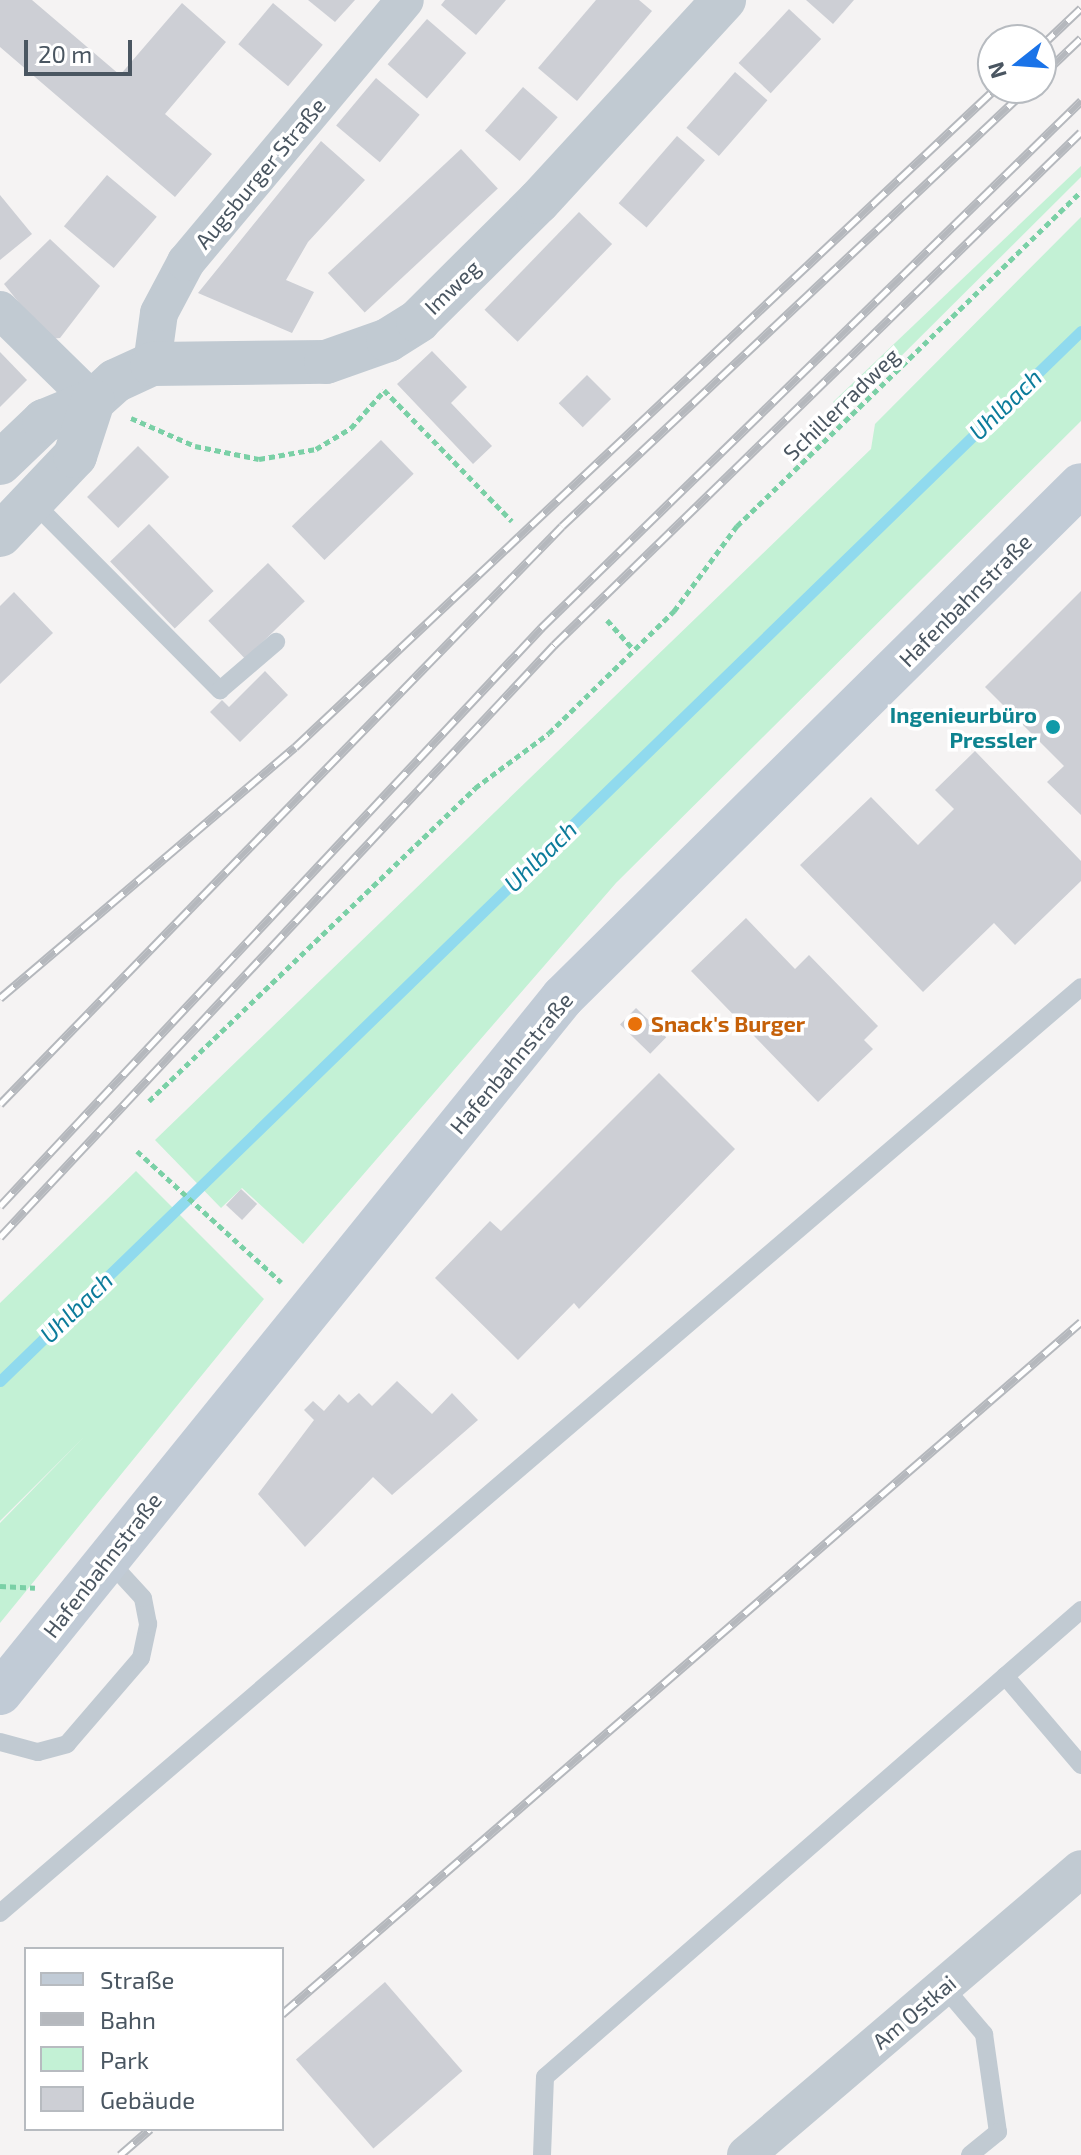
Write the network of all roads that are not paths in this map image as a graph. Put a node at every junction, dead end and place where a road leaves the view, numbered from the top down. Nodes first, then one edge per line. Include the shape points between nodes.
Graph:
1 (405, 0) edge
2 (724, 0) edge
3 (0, 310) edge
4 (152, 364) junction
5 (93, 401) junction
6 (0, 463) edge
7 (1081, 485) edge
8 (32, 501) junction
9 (0, 535) edge
10 (276, 642) dead end
11 (1081, 987) edge
12 (105, 1557) junction
13 (1081, 1610) edge
14 (1005, 1676) junction
15 (0, 1693) edge
16 (0, 1742) edge
17 (1081, 1765) edge
18 (1081, 1869) edge
19 (0, 1913) edge
20 (944, 1987) junction
21 (542, 2155) edge
22 (746, 2155) edge
23 (970, 2155) edge

1 - 4 street, Augsburger Straße via 186,262 159,313
2 - 4 street, Imweg via 549,192 418,321 357,354 271,366
3 - 5 street
4 - 5 street, Imweg via 115,381
5 - 6 street via 44,421
5 - 8 street via 75,456
7 - 12 main road, Hafenbahnstraße via 563,997
8 - 9 street
8 - 10 lane via 220,690
11 - 19 lane
12 - 15 main road, Hafenbahnstraße
12 - 16 lane via 143,1598 148,1624 141,1658 67,1744 38,1752
13 - 14 lane
14 - 17 lane
14 - 21 lane via 545,2077
18 - 20 street, Am Ostkai
20 - 22 street, Am Ostkai
20 - 23 lane via 984,2034 998,2132

